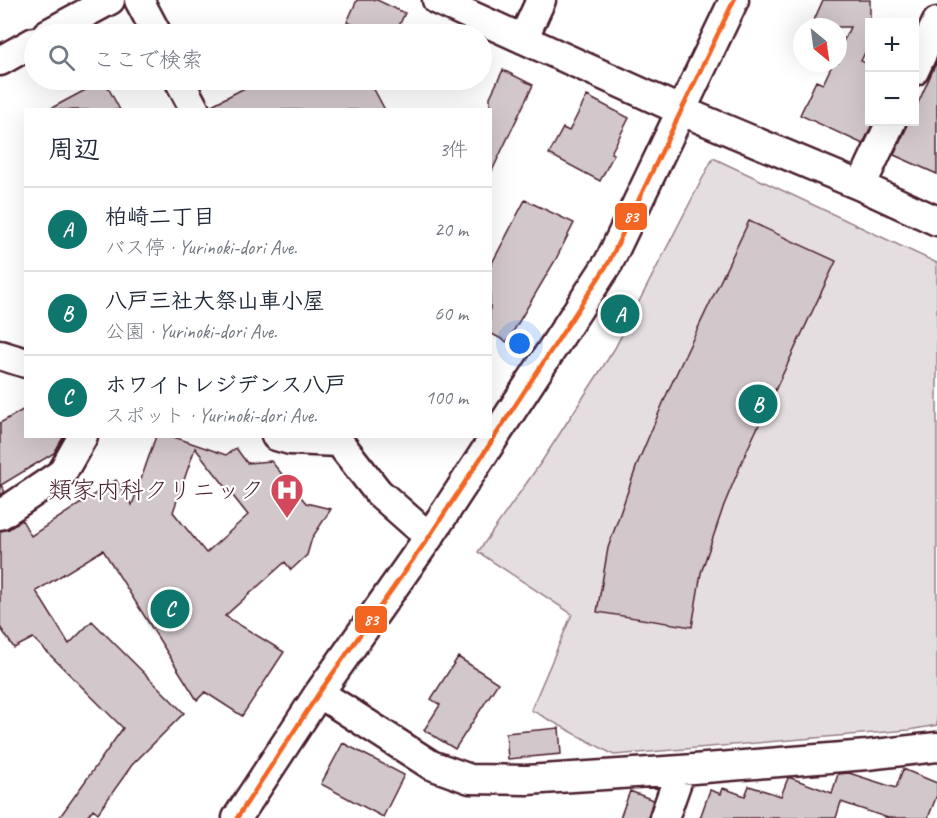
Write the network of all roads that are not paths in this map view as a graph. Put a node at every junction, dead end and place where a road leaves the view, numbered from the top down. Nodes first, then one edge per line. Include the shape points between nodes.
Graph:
1 (110, 0) edge
2 (139, 0) edge
3 (437, 0) edge
4 (541, 0) edge
5 (734, 0) edge
6 (937, 22) edge
7 (66, 24) edge
8 (152, 24) edge
9 (490, 24) edge
10 (492, 25) edge
11 (523, 39) junction
12 (24, 48) edge
13 (0, 61) edge
14 (919, 62) edge
15 (184, 90) edge
16 (194, 108) edge
17 (682, 111) junction
18 (889, 126) edge
19 (861, 186) junction
20 (937, 222) edge
21 (0, 355) edge
22 (24, 362) edge
23 (82, 438) edge
24 (283, 438) edge
25 (339, 439) edge
26 (0, 515) edge
27 (429, 537) junction
28 (319, 693) junction
29 (937, 747) edge
30 (681, 770) junction
31 (237, 818) edge
32 (664, 818) edge

1 - 7 street
2 - 8 street
3 - 9 street
4 - 11 street
5 - 17 street
6 - 14 street
10 - 11 street
11 - 17 street
12 - 13 street
15 - 16 street
17 - 19 street
17 - 27 street via 609,262
18 - 19 street
19 - 20 street
21 - 22 street
23 - 26 street via 62,473
24 - 25 street
25 - 27 street via 378,492
27 - 28 street
28 - 30 street via 431,765 470,779 527,780
28 - 31 street
29 - 30 street
30 - 32 street

